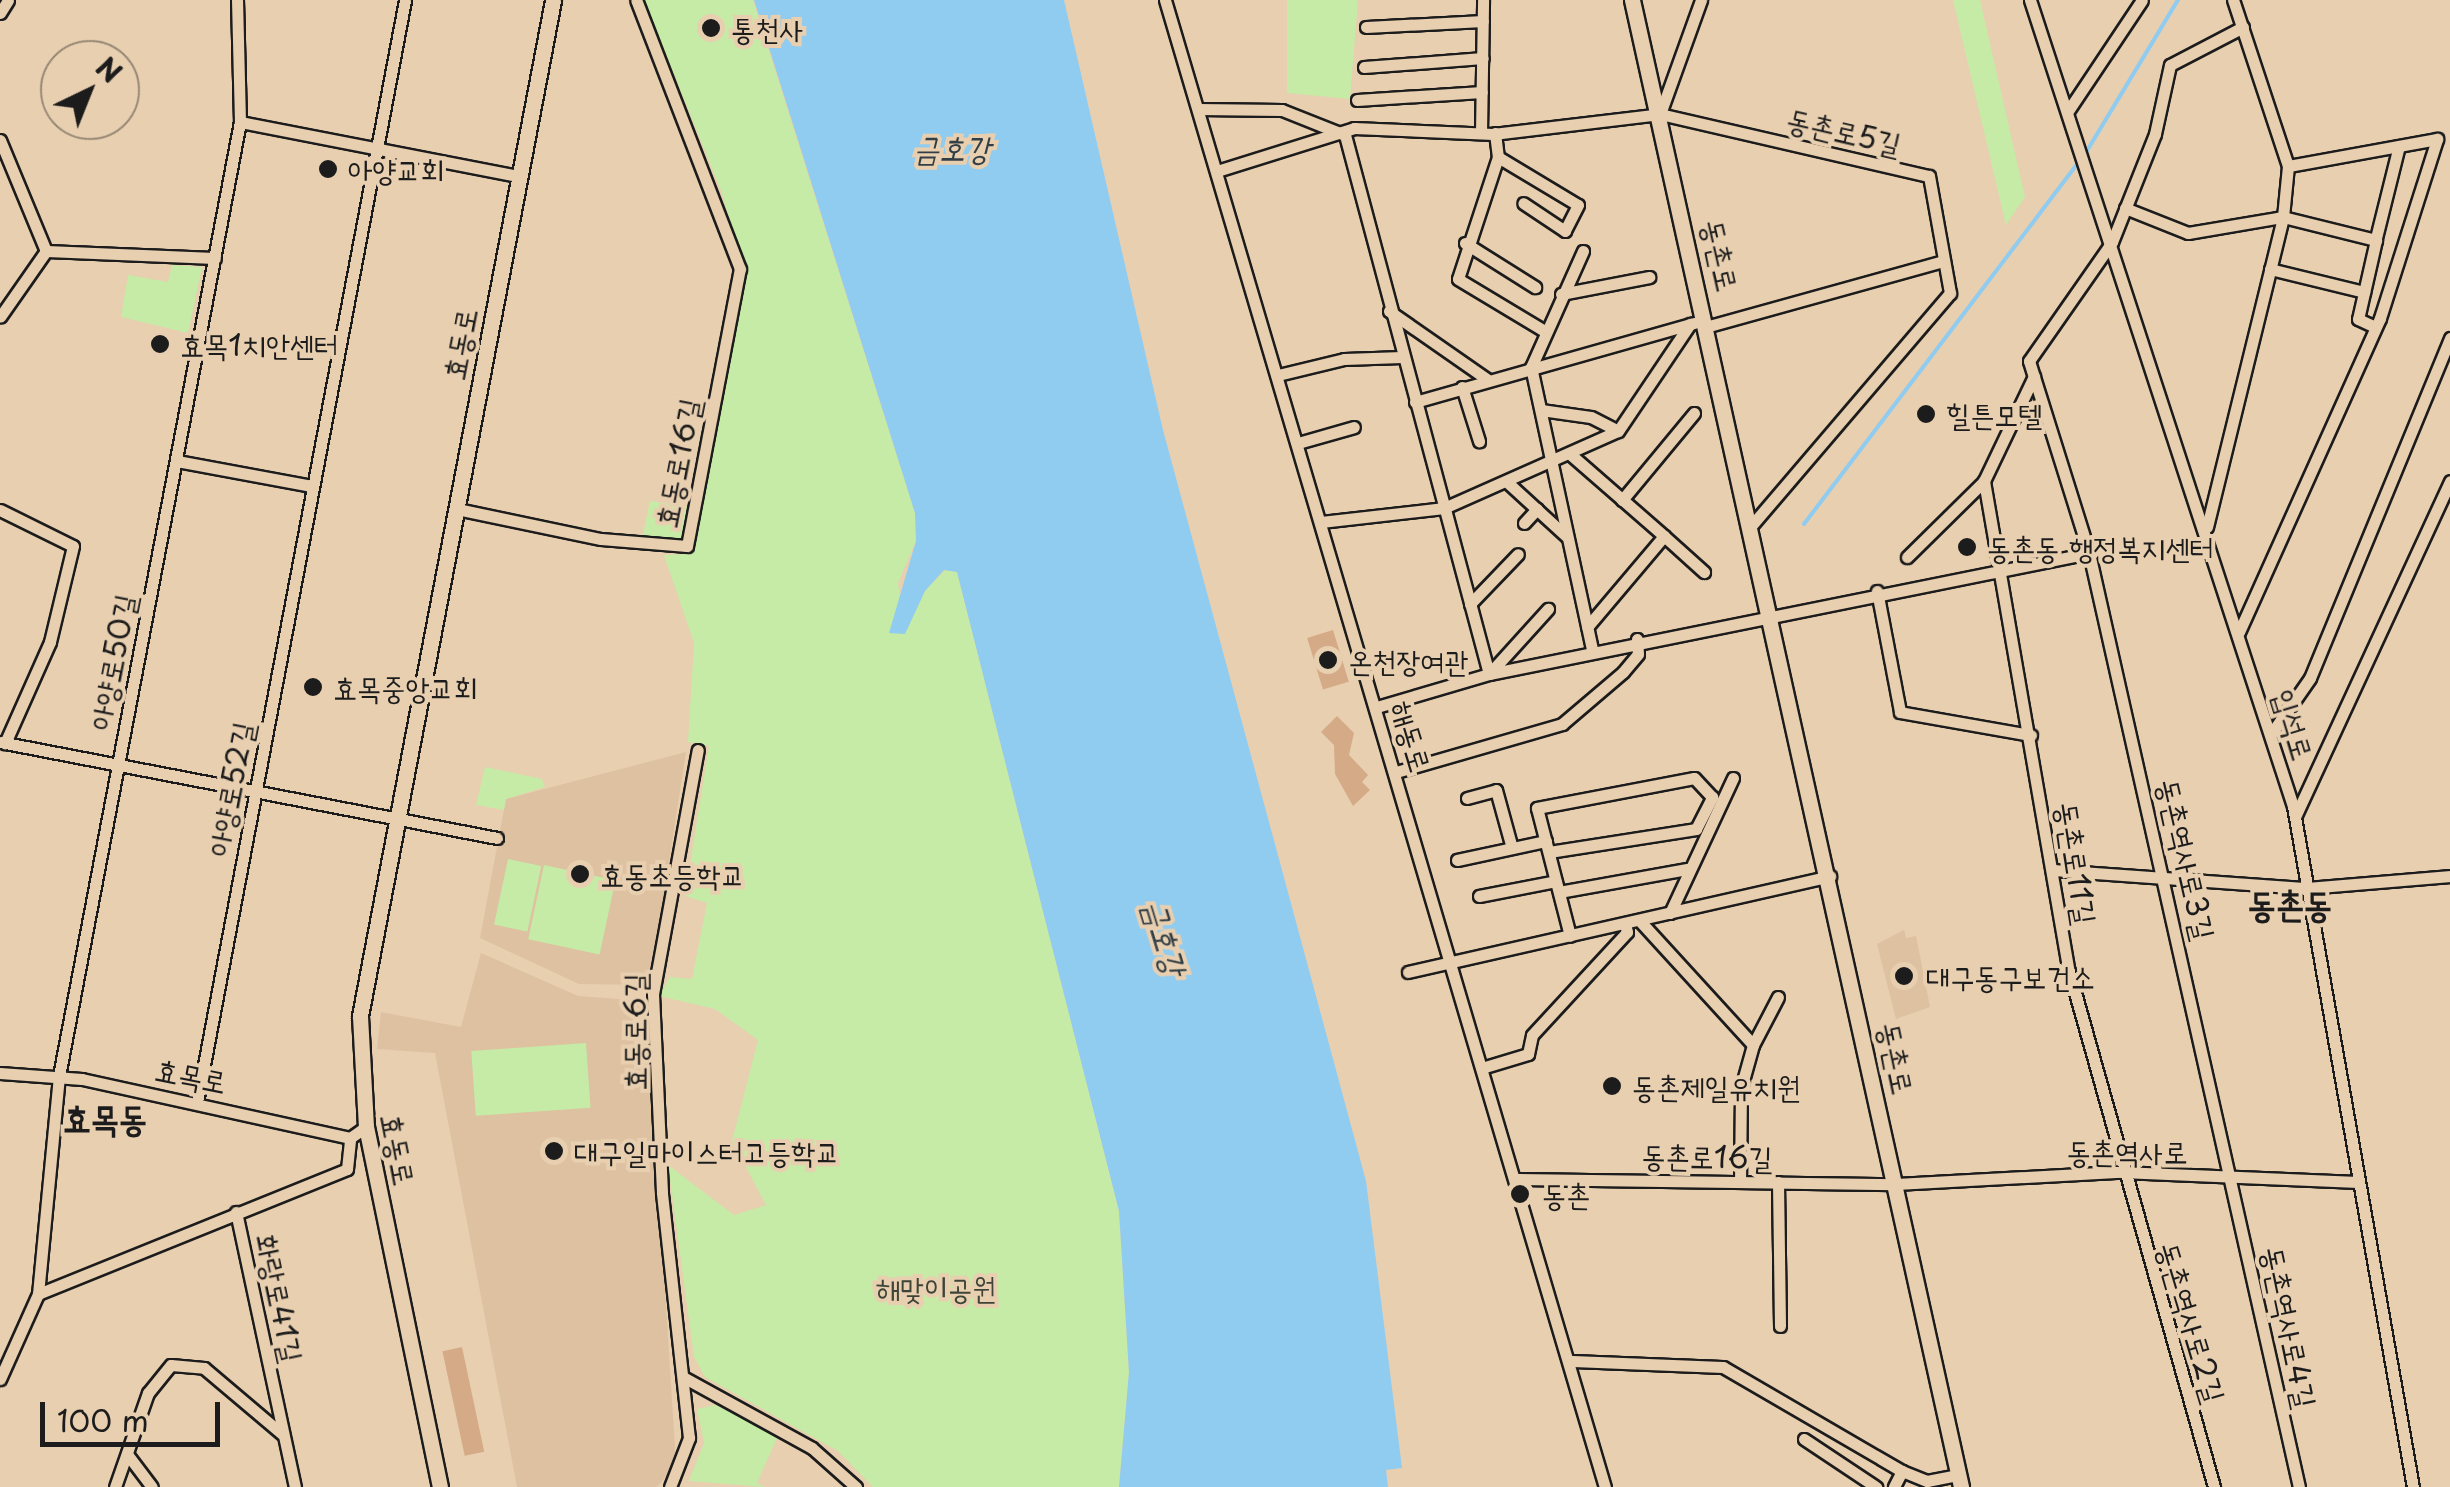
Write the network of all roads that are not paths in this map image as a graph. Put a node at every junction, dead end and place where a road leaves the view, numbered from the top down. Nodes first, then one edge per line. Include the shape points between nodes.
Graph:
1 (8, 0) edge
2 (237, 0) edge
3 (405, 0) edge
4 (553, 0) edge
5 (636, 0) edge
6 (1166, 0) edge
7 (1483, 0) edge
8 (1632, 0) edge
9 (1701, 0) edge
10 (2030, 0) edge
11 (2142, 0) edge
12 (2233, 0) edge
13 (0, 13) edge
14 (1483, 21) junction
15 (1366, 27) dead end
16 (2244, 28) junction
17 (1483, 58) junction
18 (1364, 66) dead end
19 (1482, 92) junction
20 (1357, 100) dead end
21 (1198, 110) junction
22 (2068, 110) junction
23 (1660, 114) junction
24 (240, 122) junction
25 (1488, 133) junction
26 (1345, 135) junction
27 (0, 140) edge
28 (2399, 146) junction
29 (378, 149) junction
30 (1498, 157) junction
31 (2288, 166) junction
32 (1216, 171) junction
33 (519, 176) junction
34 (1523, 204) dead end
35 (2126, 208) junction
36 (2283, 217) junction
37 (2112, 242) junction
38 (2375, 242) junction
39 (1465, 243) junction
40 (46, 251) junction
41 (1582, 251) dead end
42 (216, 258) junction
43 (1944, 261) junction
44 (2270, 269) junction
45 (1649, 276) dead end
46 (1536, 287) dead end
47 (2364, 292) junction
48 (1561, 294) junction
49 (1389, 311) junction
50 (0, 318) edge
51 (1708, 322) junction
52 (1690, 324) junction
53 (2376, 327) junction
54 (1542, 330) junction
55 (2450, 338) edge
56 (1402, 357) junction
57 (1531, 367) junction
58 (1278, 375) junction
59 (2034, 376) junction
60 (1487, 379) junction
61 (1462, 387) junction
62 (1415, 402) junction
63 (1541, 410) junction
64 (1694, 413) dead end
65 (1354, 426) dead end
66 (1618, 432) junction
67 (1478, 441) dead end
68 (1298, 443) junction
69 (1570, 454) junction
70 (176, 461) junction
71 (1552, 462) junction
72 (1984, 481) junction
73 (2450, 481) edge
74 (1507, 482) junction
75 (312, 486) junction
76 (1622, 500) junction
77 (1444, 508) junction
78 (458, 509) junction
79 (1537, 509) junction
80 (0, 510) edge
81 (1320, 522) junction
82 (1524, 523) dead end
83 (1753, 524) junction
84 (2207, 527) junction
85 (1664, 536) junction
86 (1568, 538) junction
87 (2089, 553) junction
88 (1518, 554) dead end
89 (1906, 557) dead end
90 (2005, 568) junction
91 (1704, 572) dead end
92 (1877, 592) junction
93 (1470, 604) junction
94 (1548, 609) dead end
95 (1772, 610) junction
96 (1588, 627) junction
97 (2239, 632) junction
98 (1637, 639) junction
99 (1592, 648) junction
100 (1489, 674) junction
101 (1377, 706) junction
102 (2270, 734) junction
103 (2032, 735) junction
104 (2, 743) edge
105 (698, 750) dead end
106 (118, 764) junction
107 (1396, 772) junction
108 (1733, 778) dead end
109 (256, 790) junction
110 (1467, 798) dead end
111 (399, 818) junction
112 (2295, 818) junction
113 (497, 838) dead end
114 (1547, 846) junction
115 (1512, 848) junction
116 (1458, 860) dead end
117 (1687, 869) junction
118 (2053, 870) junction
119 (1830, 876) junction
120 (2450, 876) edge
121 (2167, 878) junction
122 (1557, 887) junction
123 (2307, 888) junction
124 (1479, 896) dead end
125 (1670, 913) junction
126 (1639, 920) junction
127 (1625, 923) junction
128 (1570, 936) junction
129 (1454, 963) junction
130 (1408, 972) dead end
131 (1778, 997) dead end
132 (1753, 1045) junction
133 (1485, 1067) junction
134 (0, 1073) edge
135 (59, 1076) junction
136 (197, 1102) junction
137 (366, 1127) junction
138 (350, 1138) junction
139 (2121, 1172) junction
140 (2231, 1177) junction
141 (1518, 1179) junction
142 (1740, 1182) junction
143 (1778, 1182) junction
144 (2358, 1182) junction
145 (1896, 1184) junction
146 (236, 1212) junction
147 (38, 1294) junction
148 (1780, 1326) dead end
149 (1572, 1361) junction
150 (683, 1377) junction
151 (0, 1380) edge
152 (282, 1434) junction
153 (1804, 1440) dead end
154 (1856, 1444) junction
155 (128, 1454) junction
156 (1843, 1465) junction
157 (1902, 1471) junction
158 (1961, 1484) edge
159 (114, 1487) edge
160 (152, 1487) edge
161 (295, 1487) edge
162 (440, 1487) edge
163 (670, 1487) edge
164 (856, 1487) edge
165 (1605, 1487) edge
166 (1876, 1487) edge
167 (1894, 1487) edge
168 (2214, 1487) edge
169 (2299, 1487) edge
170 (2413, 1487) edge

1 - 13 street
2 - 24 street, 아양로50길
3 - 29 street, 아양로52길
4 - 33 main road, 효동로
5 - 78 street, 효동로16길 via 716,194 739,279 686,546 601,540
6 - 21 street, 해동로
7 - 14 street
8 - 23 main road, 동촌로
9 - 23 street
10 - 22 street, 입석로
11 - 22 street
12 - 16 street
14 - 15 street
14 - 17 street
16 - 31 street
16 - 35 street via 2170,65
17 - 18 street
17 - 19 street
19 - 20 street
19 - 25 street
21 - 26 street via 1282,110
21 - 32 street, 해동로
22 - 37 street, 입석로
23 - 25 street
23 - 43 street, 동촌로5길 via 1930,176
23 - 51 main road, 동촌로
24 - 29 street
24 - 42 street, 아양로50길
25 - 26 street via 1354,128
25 - 30 street
26 - 32 street
26 - 49 street
27 - 40 street
28 - 31 street
28 - 38 street
28 - 53 street via 2437,139
29 - 33 street
29 - 75 street, 아양로52길
30 - 34 street via 1578,205 1565,230
30 - 39 street
31 - 36 street
32 - 58 street, 해동로
33 - 78 main road, 효동로
35 - 36 street via 2188,232
35 - 37 street
36 - 38 street
36 - 44 street
37 - 59 street, 동촌역사로3길 via 2029,361
37 - 84 street, 입석로
38 - 47 street
39 - 46 street
39 - 54 street via 1458,279
40 - 42 street
40 - 50 street
41 - 48 street
42 - 70 street, 아양로50길
43 - 51 street
43 - 83 street via 1950,293
44 - 47 street
44 - 84 street
45 - 48 street
47 - 53 street via 2358,318
48 - 54 street
49 - 56 street
49 - 60 street
51 - 52 street
51 - 83 main road, 동촌로
52 - 57 street
52 - 66 street
53 - 97 street
54 - 57 street
55 - 102 street via 2310,678
56 - 58 street via 1344,359
56 - 62 street
57 - 60 street
57 - 63 street
58 - 68 street, 해동로
59 - 72 street
59 - 87 street, 동촌역사로3길
60 - 61 street
61 - 62 street
61 - 67 street
62 - 77 street
63 - 66 street via 1591,417
63 - 71 street
64 - 76 street
65 - 68 street
66 - 69 street
68 - 81 street, 해동로
69 - 71 street
69 - 76 street
70 - 75 street
70 - 106 street, 아양로50길
71 - 74 street
71 - 86 street
72 - 89 street
72 - 90 street, 동촌로11길
73 - 112 street
74 - 77 street
74 - 79 street
75 - 109 street, 아양로52길
76 - 85 street
77 - 81 street
77 - 93 street
78 - 111 main road, 효동로
79 - 82 street
79 - 86 street
80 - 104 street via 73,546 50,642
81 - 101 street, 해동로
83 - 95 main road, 동촌로
84 - 97 street, 입석로
85 - 91 street
85 - 96 street
86 - 96 street
87 - 90 street
87 - 121 street, 동촌역사로3길
88 - 93 street
90 - 92 street
90 - 103 street, 동촌로11길
92 - 95 street
92 - 103 street via 1900,712
93 - 100 street
94 - 100 street
95 - 98 street
95 - 119 main road, 동촌로
96 - 99 street
97 - 102 street, 입석로
98 - 99 street
98 - 107 street via 1638,654 1623,672 1562,724
99 - 100 street
100 - 101 street
101 - 107 street, 해동로
102 - 112 street, 입석로
103 - 118 street, 동촌로11길
104 - 106 street
105 - 150 street, 효동로6길 via 653,994 662,1192
106 - 109 street
106 - 135 street, 아양로50길
107 - 129 street, 해동로
108 - 117 street
109 - 111 street
109 - 136 street, 아양로52길
110 - 115 street via 1496,790
111 - 113 street
111 - 137 main road, 효동로 via 360,1016
112 - 123 street, 입석로
114 - 114 street via 1696,828 1712,797 1694,778 1537,808
114 - 115 street
114 - 122 street
115 - 116 street
117 - 122 street
117 - 125 street
118 - 121 street
118 - 139 street, 동촌로11길 via 2069,970
119 - 125 street
119 - 145 main road, 동촌로
120 - 123 street
121 - 123 street
121 - 140 street, 동촌역사로3길
122 - 124 street
122 - 128 street
123 - 144 street, 입석로
125 - 126 street
126 - 127 street
126 - 132 street
127 - 128 street
127 - 133 street via 1627,932 1532,1034 1528,1054
128 - 129 street
129 - 130 street
129 - 133 street, 해동로
131 - 132 street
132 - 142 street via 1741,1088
133 - 141 street, 해동로
134 - 135 street, 효목로
135 - 136 street, 효목로
135 - 147 street, 아양로50길
136 - 138 street, 효목로
137 - 138 street
137 - 162 main road, 효동로
138 - 146 street, 효동로 via 348,1168
139 - 140 street, 동촌역사로
139 - 145 street, 동촌역사로
139 - 168 street, 동촌역사로2길
140 - 144 street, 동촌역사로
140 - 169 street, 동촌역사로4길
141 - 142 street, 동촌로16길
141 - 149 street, 해동로
142 - 143 street, 동촌로16길
143 - 145 street, 동촌로16길
143 - 148 street
144 - 170 street, 입석로
145 - 158 main road, 동촌로
146 - 147 street, 화랑로41길
146 - 152 street, 화랑로41길
147 - 151 street, 아양로50길
149 - 154 street via 1723,1367
149 - 165 street, 해동로
150 - 163 street, 효동로6길 via 688,1455
150 - 164 street via 822,1455
152 - 155 street via 190,1363 157,1376
152 - 161 street, 화랑로41길
153 - 156 street
154 - 156 street
154 - 157 street
155 - 159 street
155 - 160 street
156 - 166 street
157 - 158 street via 1927,1482
157 - 167 street

